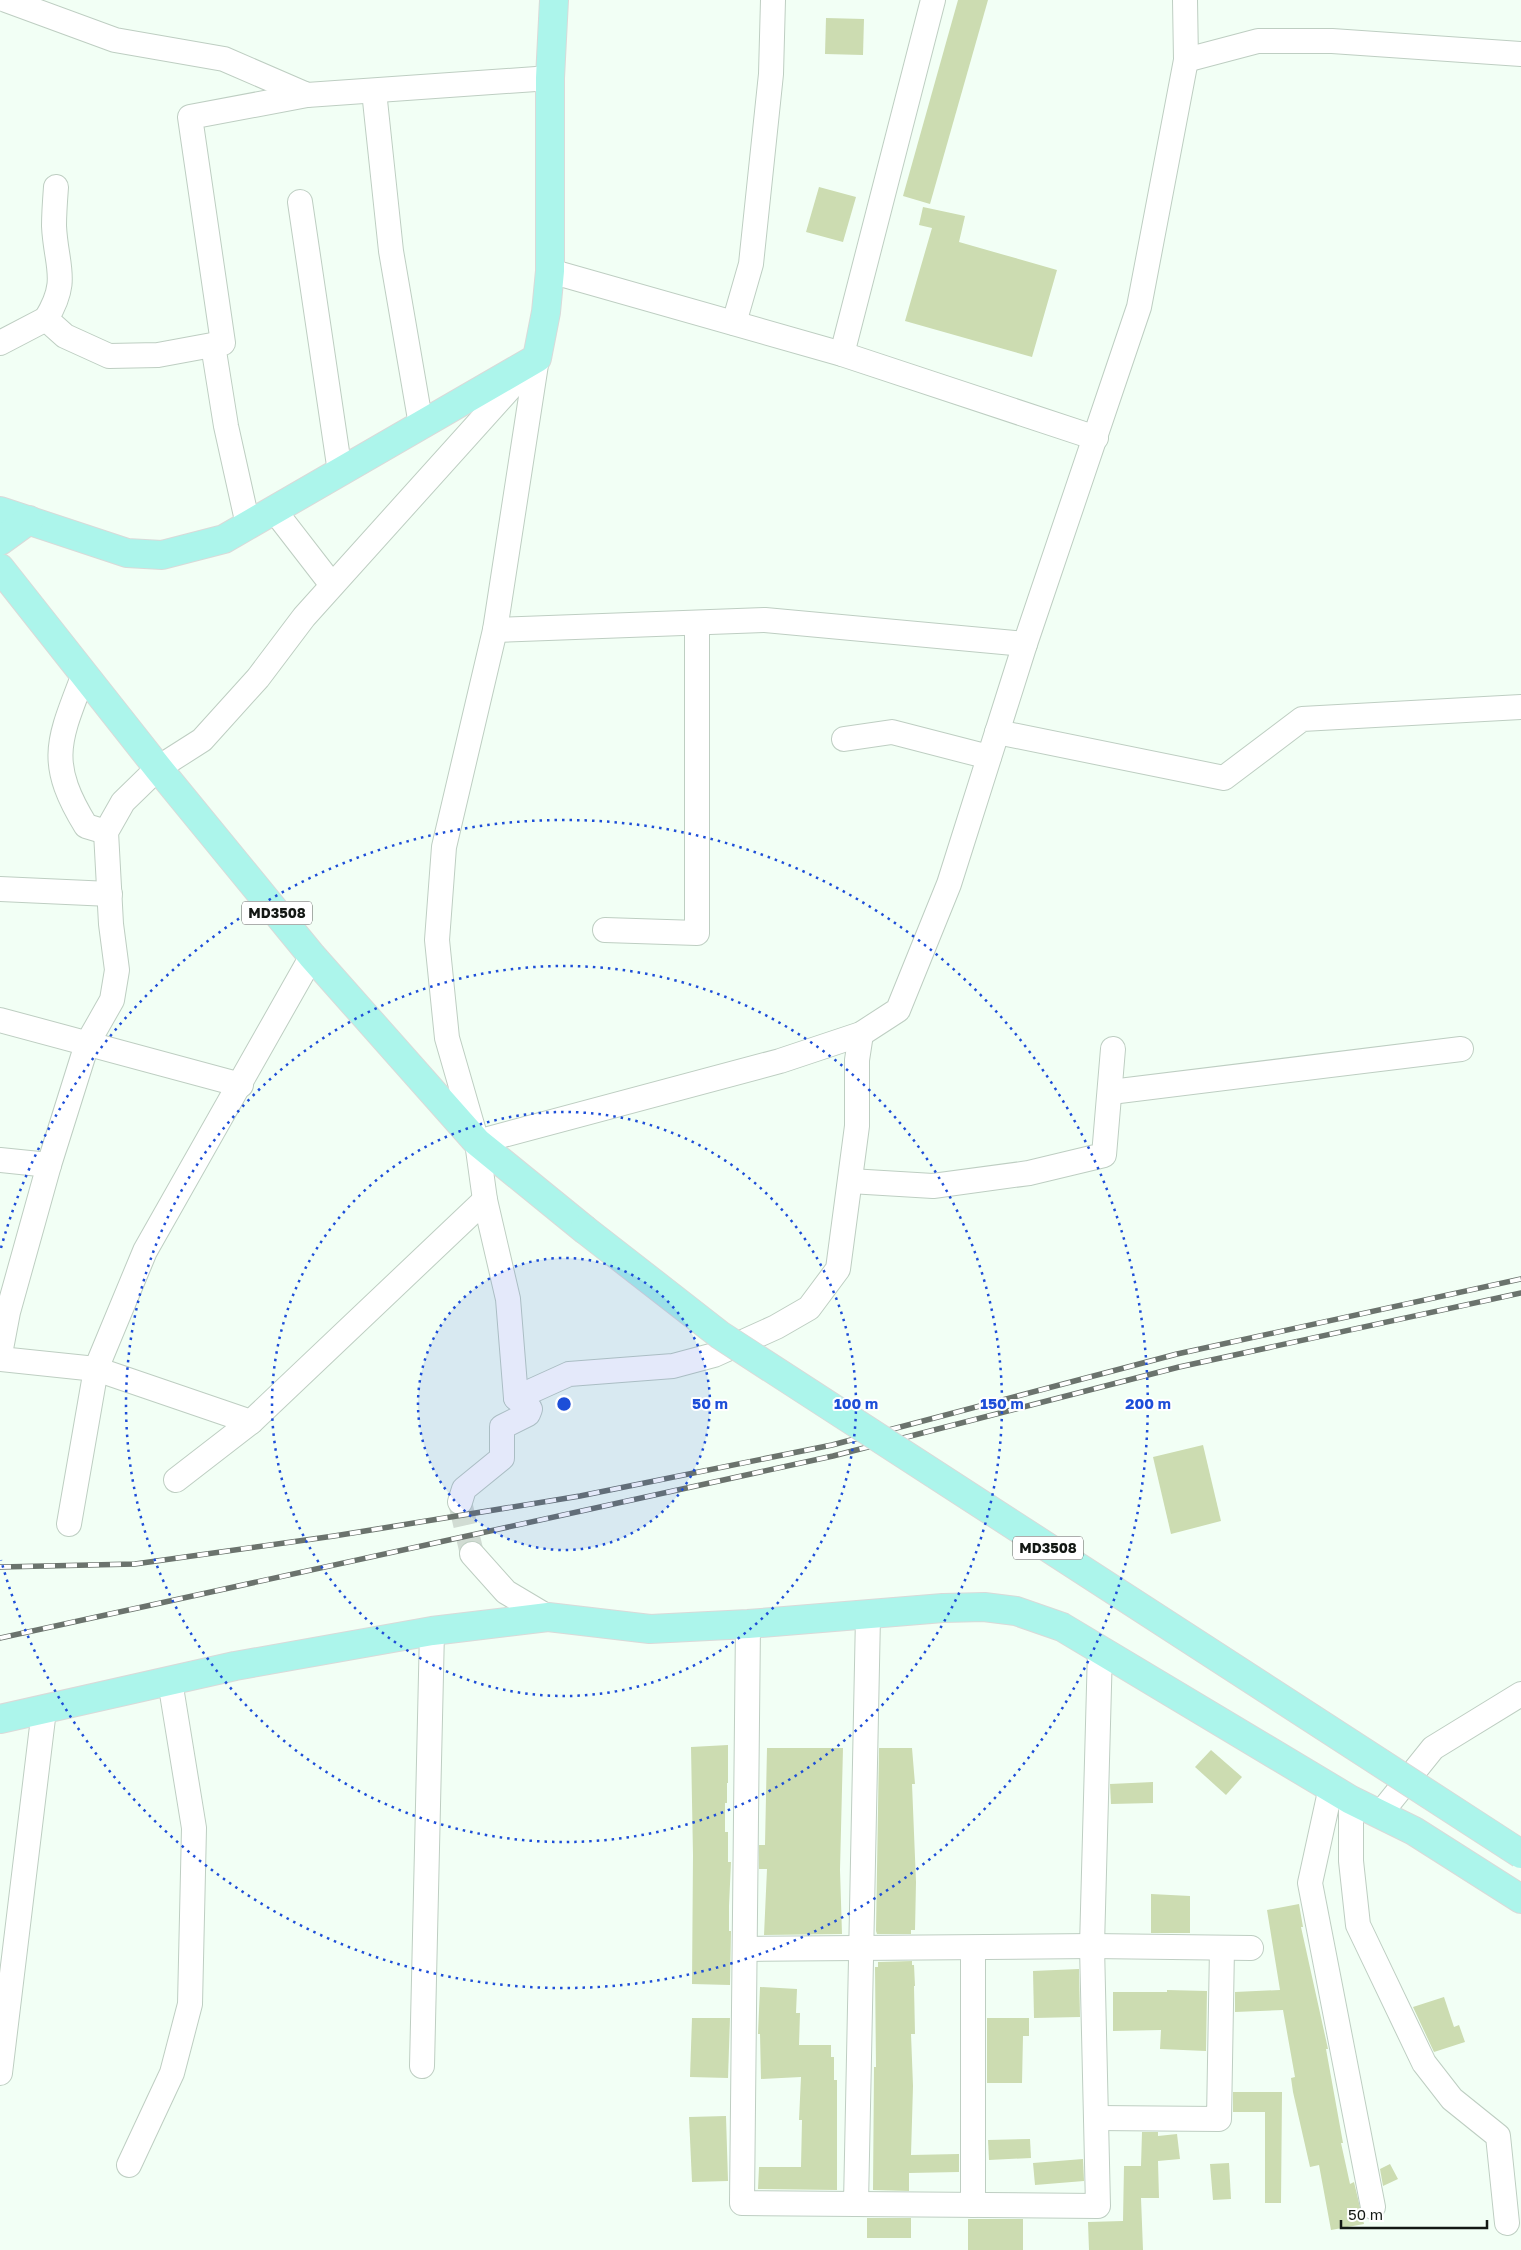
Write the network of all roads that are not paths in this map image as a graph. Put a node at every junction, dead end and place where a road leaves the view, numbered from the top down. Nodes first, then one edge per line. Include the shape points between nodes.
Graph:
1 (6, 0) edge
2 (554, 0) edge
3 (773, 0) edge
4 (932, 0) edge
5 (1186, 0) edge
6 (1521, 54) edge
7 (1186, 60) junction
8 (550, 78) junction
9 (374, 91) junction
10 (307, 95) junction
11 (56, 187) dead end
12 (300, 202) dead end
13 (550, 270) junction
14 (46, 319) junction
15 (734, 323) junction
16 (0, 343) edge
17 (213, 344) junction
18 (842, 354) junction
19 (536, 358) junction
20 (421, 425) junction
21 (1096, 438) junction
22 (340, 472) junction
23 (274, 510) junction
24 (0, 511) edge
25 (29, 520) junction
26 (248, 525) junction
27 (0, 541) edge
28 (0, 568) edge
29 (332, 586) junction
30 (697, 623) junction
31 (495, 630) junction
32 (1025, 644) junction
33 (84, 674) junction
34 (1521, 707) edge
35 (997, 732) junction
36 (844, 739) dead end
37 (989, 756) junction
38 (158, 768) junction
39 (106, 832) junction
40 (0, 889) edge
41 (110, 894) junction
42 (606, 930) dead end
43 (312, 956) junction
44 (0, 1020) edge
45 (861, 1034) junction
46 (86, 1044) junction
47 (1113, 1049) dead end
48 (1461, 1049) dead end
49 (241, 1084) junction
50 (1111, 1092) junction
51 (477, 1142) junction
52 (0, 1160) edge
53 (49, 1165) junction
54 (850, 1181) junction
55 (485, 1200) junction
56 (0, 1354) edge
57 (0, 1359) edge
58 (96, 1370) junction
59 (516, 1398) junction
60 (252, 1422) junction
61 (176, 1480) dead end
62 (460, 1502) dead end
63 (69, 1524) dead end
64 (472, 1554) tunnel mouth
65 (868, 1616) junction
66 (548, 1617) junction
67 (748, 1624) junction
68 (432, 1631) junction
69 (1100, 1650) junction
70 (170, 1681) junction
71 (1521, 1694) edge
72 (44, 1710) junction
73 (0, 1720) edge
74 (1341, 1793) junction
75 (1380, 1814) junction
76 (1521, 1854) edge
77 (1521, 1899) edge
78 (1092, 1946) junction
79 (974, 1948) junction
80 (1222, 1948) junction
81 (1251, 1948) dead end
82 (745, 1949) junction
83 (861, 1950) junction
84 (422, 2066) dead end
85 (0, 2073) edge
86 (1096, 2118) junction
87 (129, 2165) dead end
88 (856, 2204) junction
89 (973, 2205) junction
90 (1373, 2207) dead end
91 (1507, 2224) dead end

1 - 10 street via 115,40 224,59
2 - 8 main road
3 - 15 street via 771,74 751,264
4 - 18 street
5 - 7 street
6 - 7 street via 1332,41 1258,41
7 - 21 street via 1139,307
8 - 9 street
8 - 13 main road
9 - 10 street
9 - 20 street via 391,251
10 - 17 street via 190,117 223,343
11 - 14 street via 54,226 61,282 57,301
12 - 22 street
13 - 15 street
13 - 19 main road via 546,312
14 - 16 street
14 - 17 street via 65,336 110,356 158,355
15 - 18 street
17 - 26 street via 226,426
18 - 21 street
19 - 20 main road
19 - 29 street
19 - 31 street
20 - 22 main road
21 - 32 street
22 - 23 main road
23 - 26 main road
23 - 29 street
24 - 25 main road
25 - 26 main road via 127,553 162,555 224,539
25 - 27 main road
28 - 33 main road, MD3508
29 - 38 street via 258,678 202,740
30 - 31 street
30 - 32 street via 765,620
30 - 42 street via 697,933
31 - 51 street via 444,847 437,940 447,1038
32 - 35 street
33 - 38 main road, MD3508
33 - 39 street via 62,730 62,779 86,826
34 - 35 street via 1302,719 1224,778
35 - 37 street
36 - 37 street via 892,732
37 - 45 street via 949,884 898,1010
38 - 39 street via 123,802
38 - 43 main road, MD3508
39 - 41 street
40 - 41 street
41 - 46 street via 117,970 112,1000
43 - 49 street
43 - 51 main road, MD3508
44 - 46 street
45 - 51 street via 780,1061
45 - 54 street via 857,1060 857,1126
46 - 49 street
46 - 53 street
47 - 50 street
48 - 50 street
49 - 58 street via 145,1251
50 - 54 street via 1104,1155 1029,1173 933,1186
51 - 55 street
51 - 76 main road, MD3508, bridge via 720,1335
52 - 53 street
53 - 56 street via 8,1312
54 - 59 street via 838,1269 809,1308 714,1355 672,1366 569,1374
55 - 59 street via 508,1299
55 - 60 street
57 - 58 street
58 - 60 street
58 - 63 street
59 - 62 street via 530,1409 528,1414 502,1427 502,1458 464,1489
60 - 61 street
64 - 66 street via 506,1592
65 - 67 main road
65 - 69 main road via 943,1608 984,1607 1016,1611 1062,1627
65 - 83 street
66 - 67 main road via 650,1628
66 - 68 main road
67 - 82 street
68 - 70 main road via 235,1666
68 - 84 street
69 - 74 main road
69 - 78 street
70 - 72 main road
70 - 87 street via 194,1828 190,2004 172,2073
71 - 75 street via 1433,1748
72 - 73 main road
72 - 85 street
74 - 75 main road
74 - 90 street via 1310,1883
74 - 91 street via 1358,1925 1424,2063 1452,2099 1498,2136
75 - 77 main road via 1414,1831
78 - 79 street
78 - 80 street
78 - 86 street
79 - 83 street
79 - 89 street
80 - 81 street
80 - 86 street via 1219,2119
82 - 83 street
82 - 88 street via 742,2203
83 - 88 street
86 - 89 street via 1098,2206
88 - 89 street

